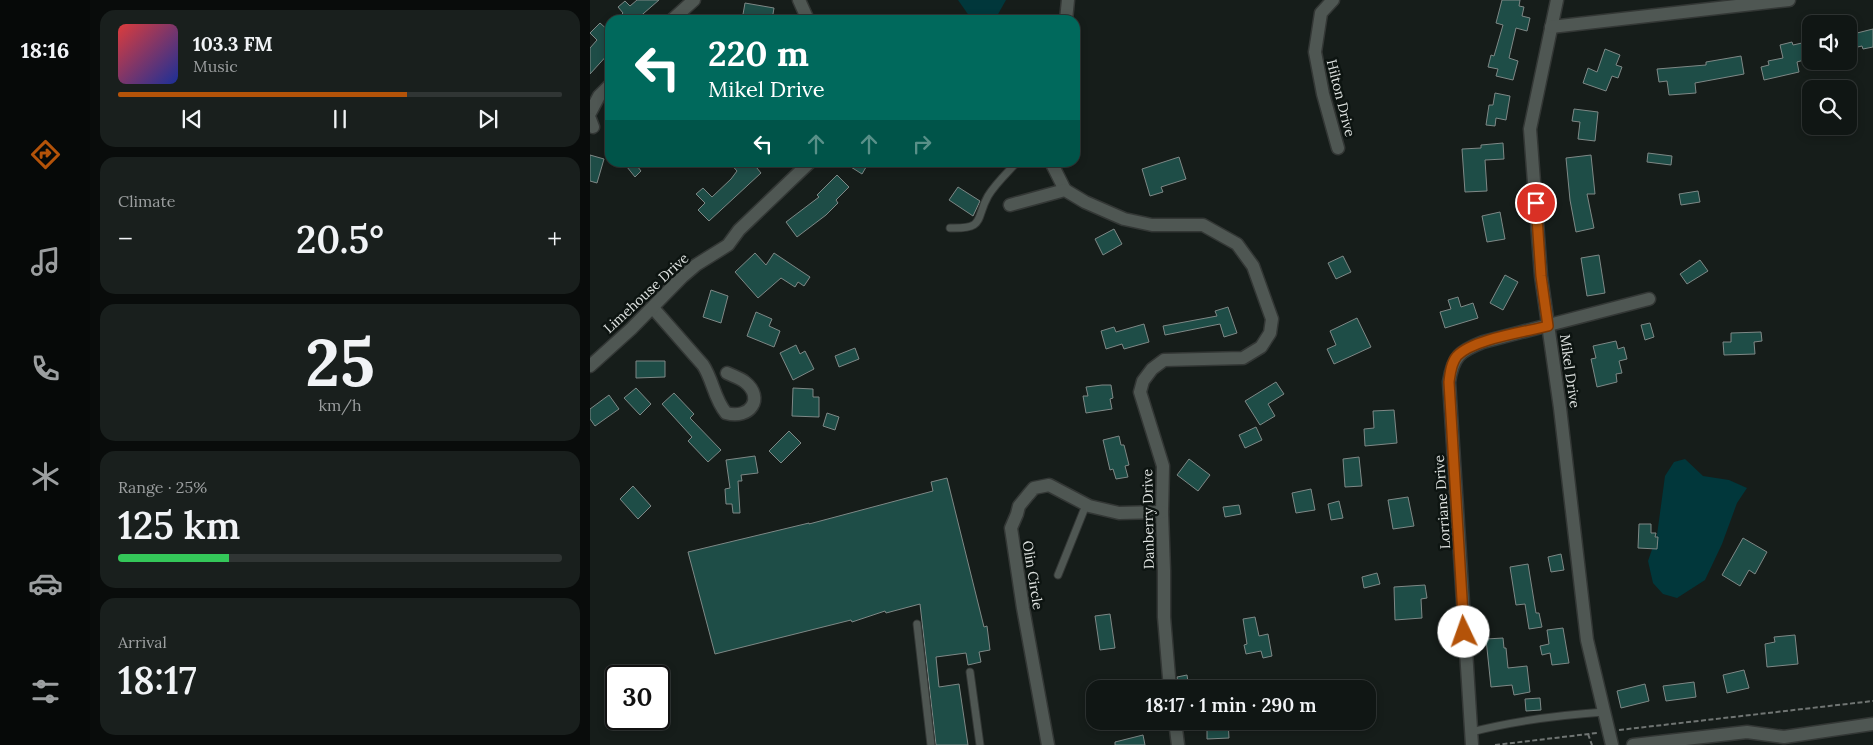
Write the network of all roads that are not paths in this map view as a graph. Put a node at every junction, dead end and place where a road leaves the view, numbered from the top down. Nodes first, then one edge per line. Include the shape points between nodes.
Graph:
1 (694, 0) edge
2 (799, 0) edge
3 (1068, 0) edge
4 (1333, 0) edge
5 (1557, 0) edge
6 (1789, 0) edge
7 (678, 15) edge
8 (806, 15) edge
9 (1066, 15) edge
10 (1551, 27) junction
11 (605, 90) edge
12 (590, 113) edge
13 (1338, 148) dead end
14 (805, 167) edge
15 (1013, 167) edge
16 (1054, 167) edge
17 (1066, 190) junction
18 (1010, 205) dead end
19 (950, 228) dead end
20 (1649, 298) dead end
21 (653, 308) junction
22 (1548, 326) junction
23 (590, 366) edge
24 (727, 373) dead end
25 (1086, 505) junction
26 (1162, 512) junction
27 (1058, 575) dead end
28 (917, 624) dead end
29 (970, 672) dead end
30 (1169, 680) edge
31 (1604, 712) junction
32 (1873, 724) edge
33 (1176, 730) edge
34 (1471, 732) junction
35 (1784, 737) junction
36 (931, 745) edge
37 (980, 745) edge
38 (1048, 745) edge
39 (1178, 745) edge
40 (1472, 745) edge
41 (1612, 745) edge
42 (1633, 745) edge
43 (1770, 745) edge

1 - 7 street
2 - 8 street
3 - 9 street
4 - 13 street, Hilton Drive via 1321,13 1315,52
5 - 10 street, Mikel Drive
6 - 10 street
10 - 22 street, Mikel Drive via 1530,129
11 - 12 street
14 - 21 street, Limehouse Drive via 739,230 728,245 689,271
15 - 19 lane via 987,197 980,219 973,225
16 - 17 street
17 - 18 street
17 - 26 street, Danberry Drive via 1124,220 1152,225 1203,225 1237,244 1253,266 1272,319 1270,333 1262,347 1244,358 1164,360 1143,381 1140,392 1163,466
20 - 22 street, Lorriane Drive
21 - 23 street, Limehouse Drive
21 - 24 street via 708,372 726,413 747,413 754,401 750,388
22 - 31 street, Mikel Drive via 1587,640
22 - 34 street, Lorriane Drive via 1468,348 1456,357 1450,372
25 - 26 street, Olin Circle via 1119,513
25 - 27 lane
25 - 38 street, Olin Circle via 1049,485 1034,488 1019,506 1011,528
26 - 30 street, Danberry Drive via 1164,617
28 - 36 lane
29 - 37 lane
31 - 34 lane via 1573,714
31 - 41 street, Mikel Drive
32 - 35 street
33 - 39 street
34 - 40 street, Lorriane Drive
35 - 42 street via 1748,732
35 - 43 street

